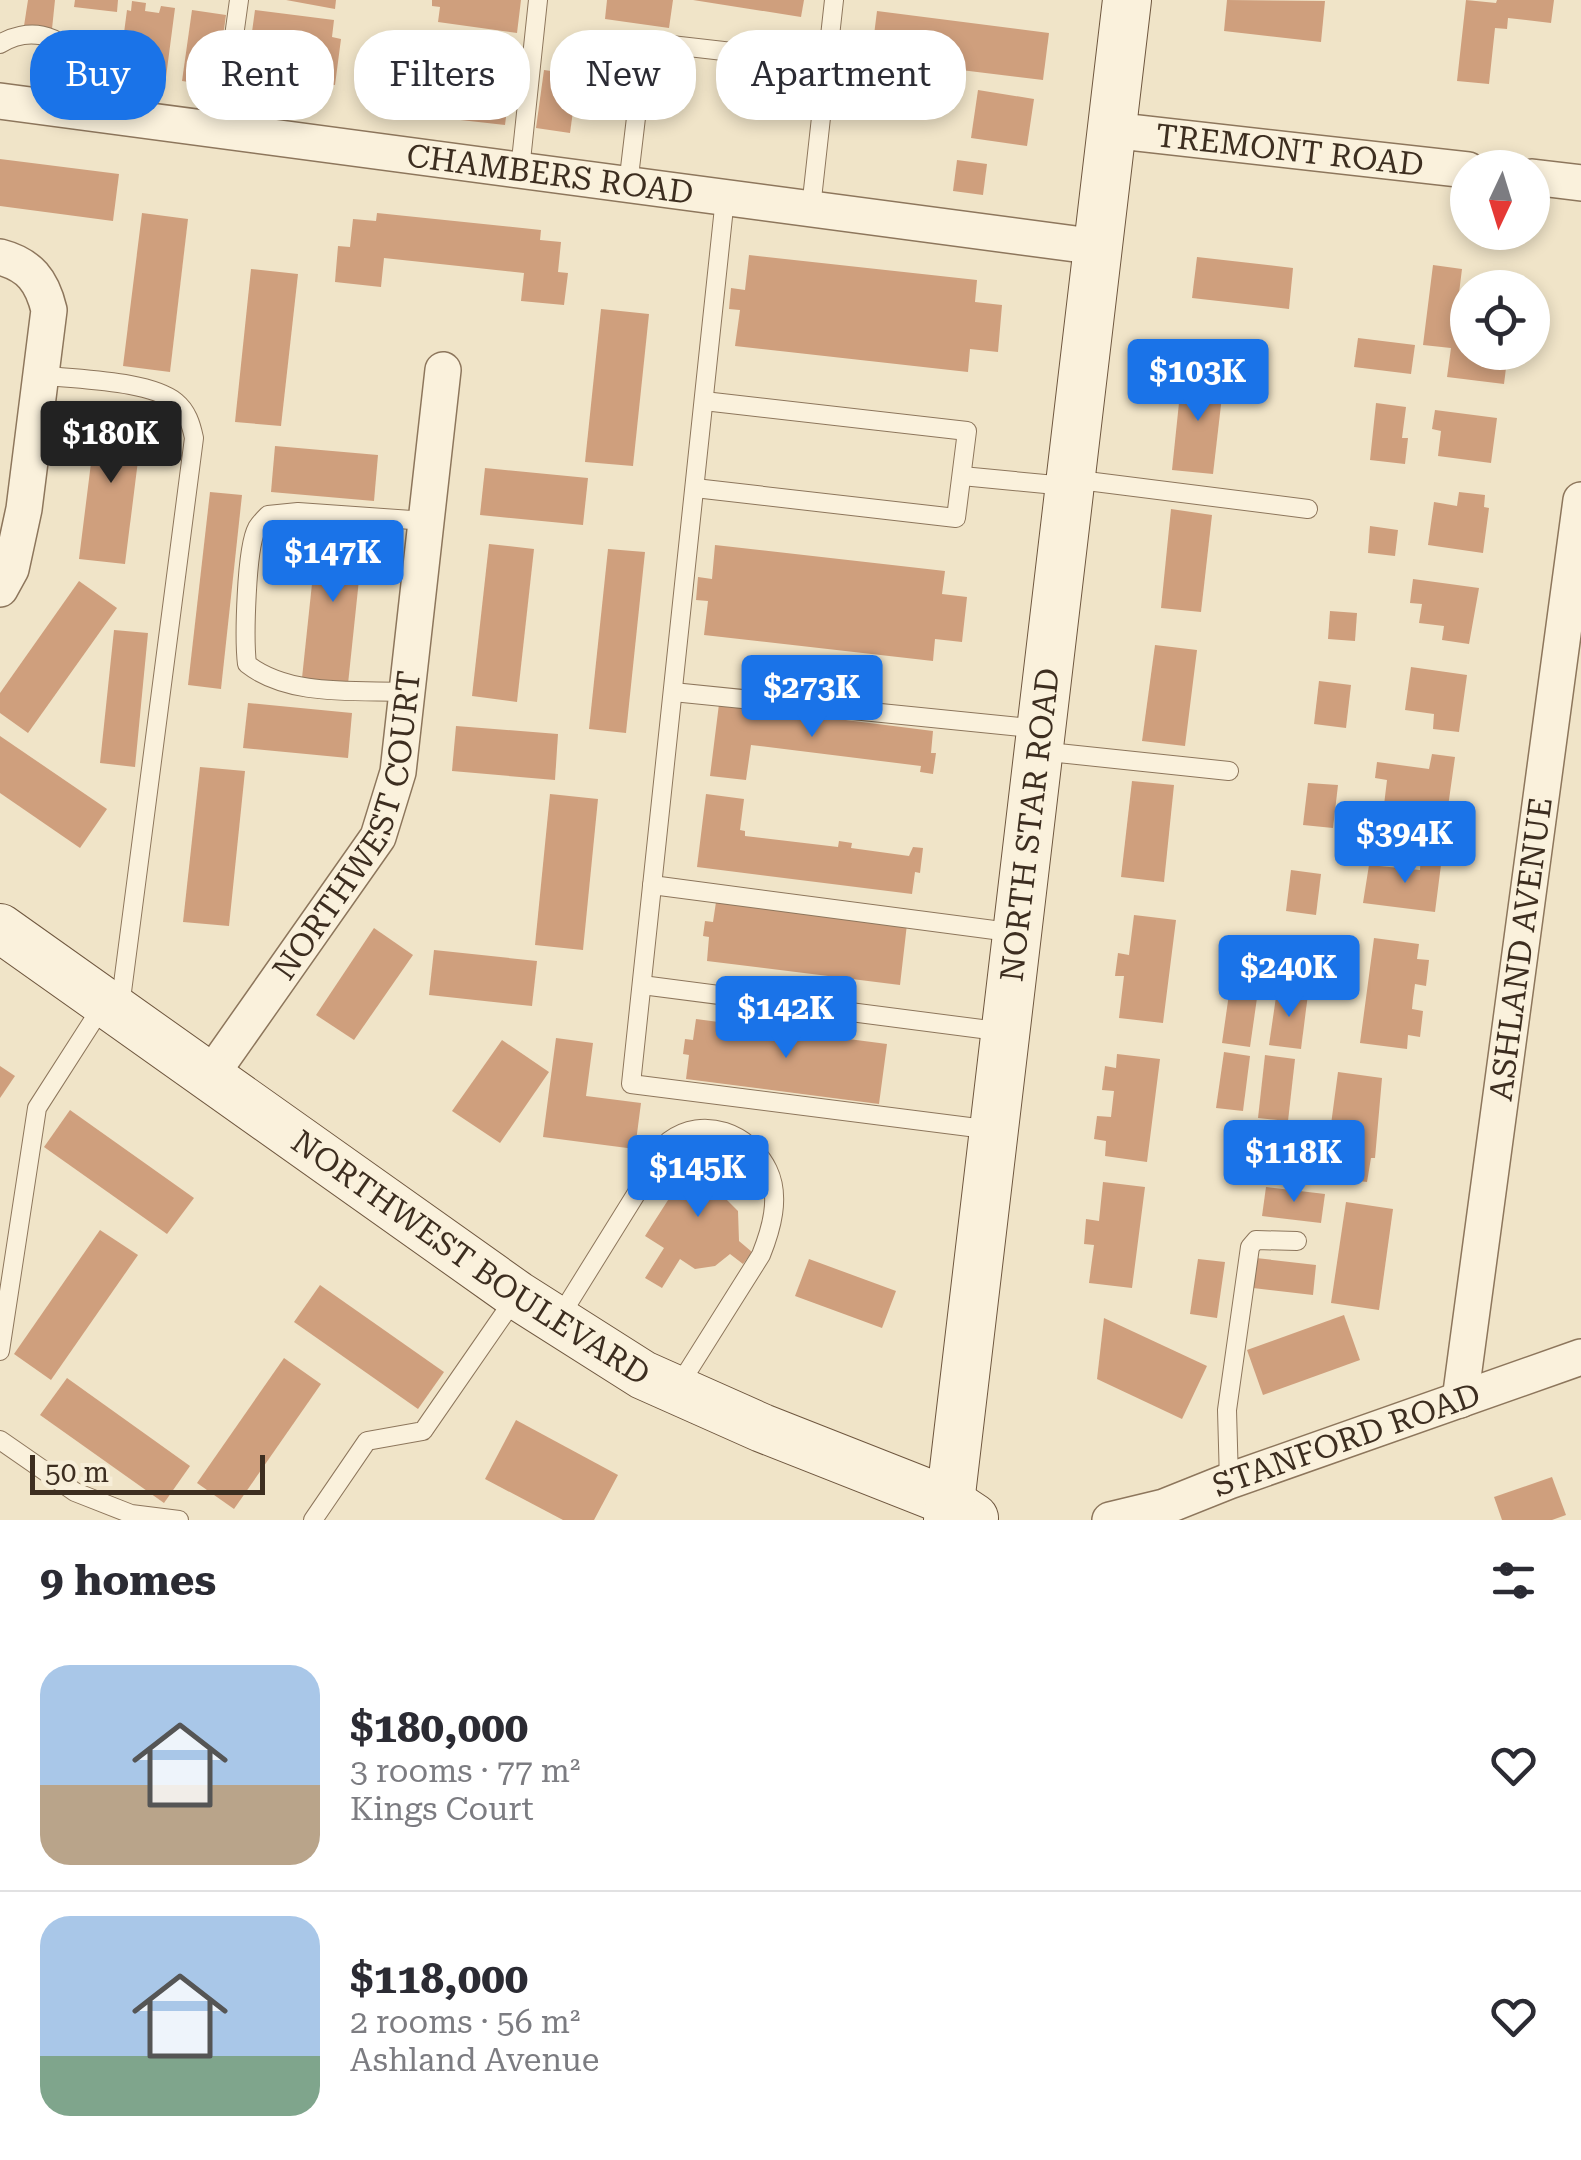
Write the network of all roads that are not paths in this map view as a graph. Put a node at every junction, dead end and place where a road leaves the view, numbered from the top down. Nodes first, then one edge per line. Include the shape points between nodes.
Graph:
1 (239, 0) edge
2 (538, 0) edge
3 (834, 0) edge
4 (1127, 0) edge
5 (831, 30) edge
6 (30, 35) edge
7 (0, 44) edge
8 (716, 50) edge
9 (0, 101) edge
10 (30, 105) edge
11 (144, 120) edge
12 (822, 120) edge
13 (221, 130) junction
14 (1111, 130) junction
15 (1450, 168) edge
16 (520, 170) junction
17 (1550, 179) edge
18 (1581, 183) edge
19 (628, 185) junction
20 (725, 198) junction
21 (812, 208) junction
22 (1098, 247) junction
23 (0, 258) edge
24 (443, 370) dead end
25 (41, 375) junction
26 (704, 401) junction
27 (962, 476) junction
28 (1070, 483) junction
29 (694, 488) junction
30 (1581, 500) edge
31 (1308, 509) dead end
32 (426, 521) junction
33 (0, 589) edge
34 (406, 692) junction
35 (673, 692) junction
36 (1040, 740) junction
37 (1229, 771) dead end
38 (652, 885) junction
39 (0, 928) edge
40 (1017, 933) junction
41 (642, 985) junction
42 (112, 1007) junction
43 (1006, 1032) junction
44 (210, 1076) junction
45 (994, 1130) junction
46 (1297, 1241) dead end
47 (517, 1295) junction
48 (557, 1322) junction
49 (0, 1351) edge
50 (1581, 1357) edge
51 (675, 1390) junction
52 (1460, 1400) junction
53 (0, 1440) edge
54 (1229, 1480) junction
55 (959, 1514) edge
56 (179, 1520) edge
57 (313, 1520) edge
58 (1110, 1520) edge

1 - 13 lane
2 - 16 lane
3 - 5 lane
4 - 14 street, NORTH STAR ROAD
6 - 7 lane
8 - 19 lane via 644,42
9 - 10 street, CHAMBERS ROAD
11 - 13 street, CHAMBERS ROAD
12 - 21 lane
13 - 16 street, CHAMBERS ROAD
14 - 15 street, TREMONT ROAD
14 - 22 street, NORTH STAR ROAD
16 - 19 street, CHAMBERS ROAD
17 - 18 street
19 - 20 street, CHAMBERS ROAD
20 - 21 street, CHAMBERS ROAD
20 - 26 lane
21 - 22 street, CHAMBERS ROAD
22 - 28 street, NORTH STAR ROAD
23 - 25 street via 28,268 44,286 49,310
24 - 32 street, NORTHWEST COURT
25 - 33 street via 24,509
25 - 42 lane via 160,392 190,420 194,438
26 - 27 lane via 967,430
26 - 29 lane
27 - 28 lane
27 - 29 lane via 956,518
28 - 31 lane
28 - 36 street, NORTH STAR ROAD
29 - 35 lane
30 - 52 street, ASHLAND AVENUE
32 - 34 street, NORTHWEST COURT
32 - 34 lane via 268,516 256,529 248,582 246,664 264,678 324,689
34 - 44 street, NORTHWEST COURT via 398,772 378,837
35 - 36 lane
35 - 38 lane
36 - 37 lane
36 - 40 street, NORTH STAR ROAD
38 - 40 lane
38 - 41 lane
39 - 42 street, NORTHWEST BOULEVARD
40 - 43 street, NORTH STAR ROAD
41 - 43 lane
41 - 45 lane via 631,1084
42 - 44 street, NORTHWEST BOULEVARD
42 - 49 lane via 37,1108
43 - 45 street, NORTH STAR ROAD
44 - 47 street, NORTHWEST BOULEVARD
45 - 55 street, NORTH STAR ROAD
46 - 54 lane via 1256,1240 1250,1247 1227,1410
47 - 48 street, NORTHWEST BOULEVARD
47 - 57 lane via 423,1432 368,1441
48 - 51 street, NORTHWEST BOULEVARD
48 - 51 lane via 670,1141 704,1126 729,1132 768,1171 774,1200 770,1231
50 - 52 street, STANFORD ROAD
51 - 55 street, NORTHWEST BOULEVARD
52 - 54 street, STANFORD ROAD
53 - 56 lane via 75,1492 131,1514
54 - 58 street, STANFORD ROAD

